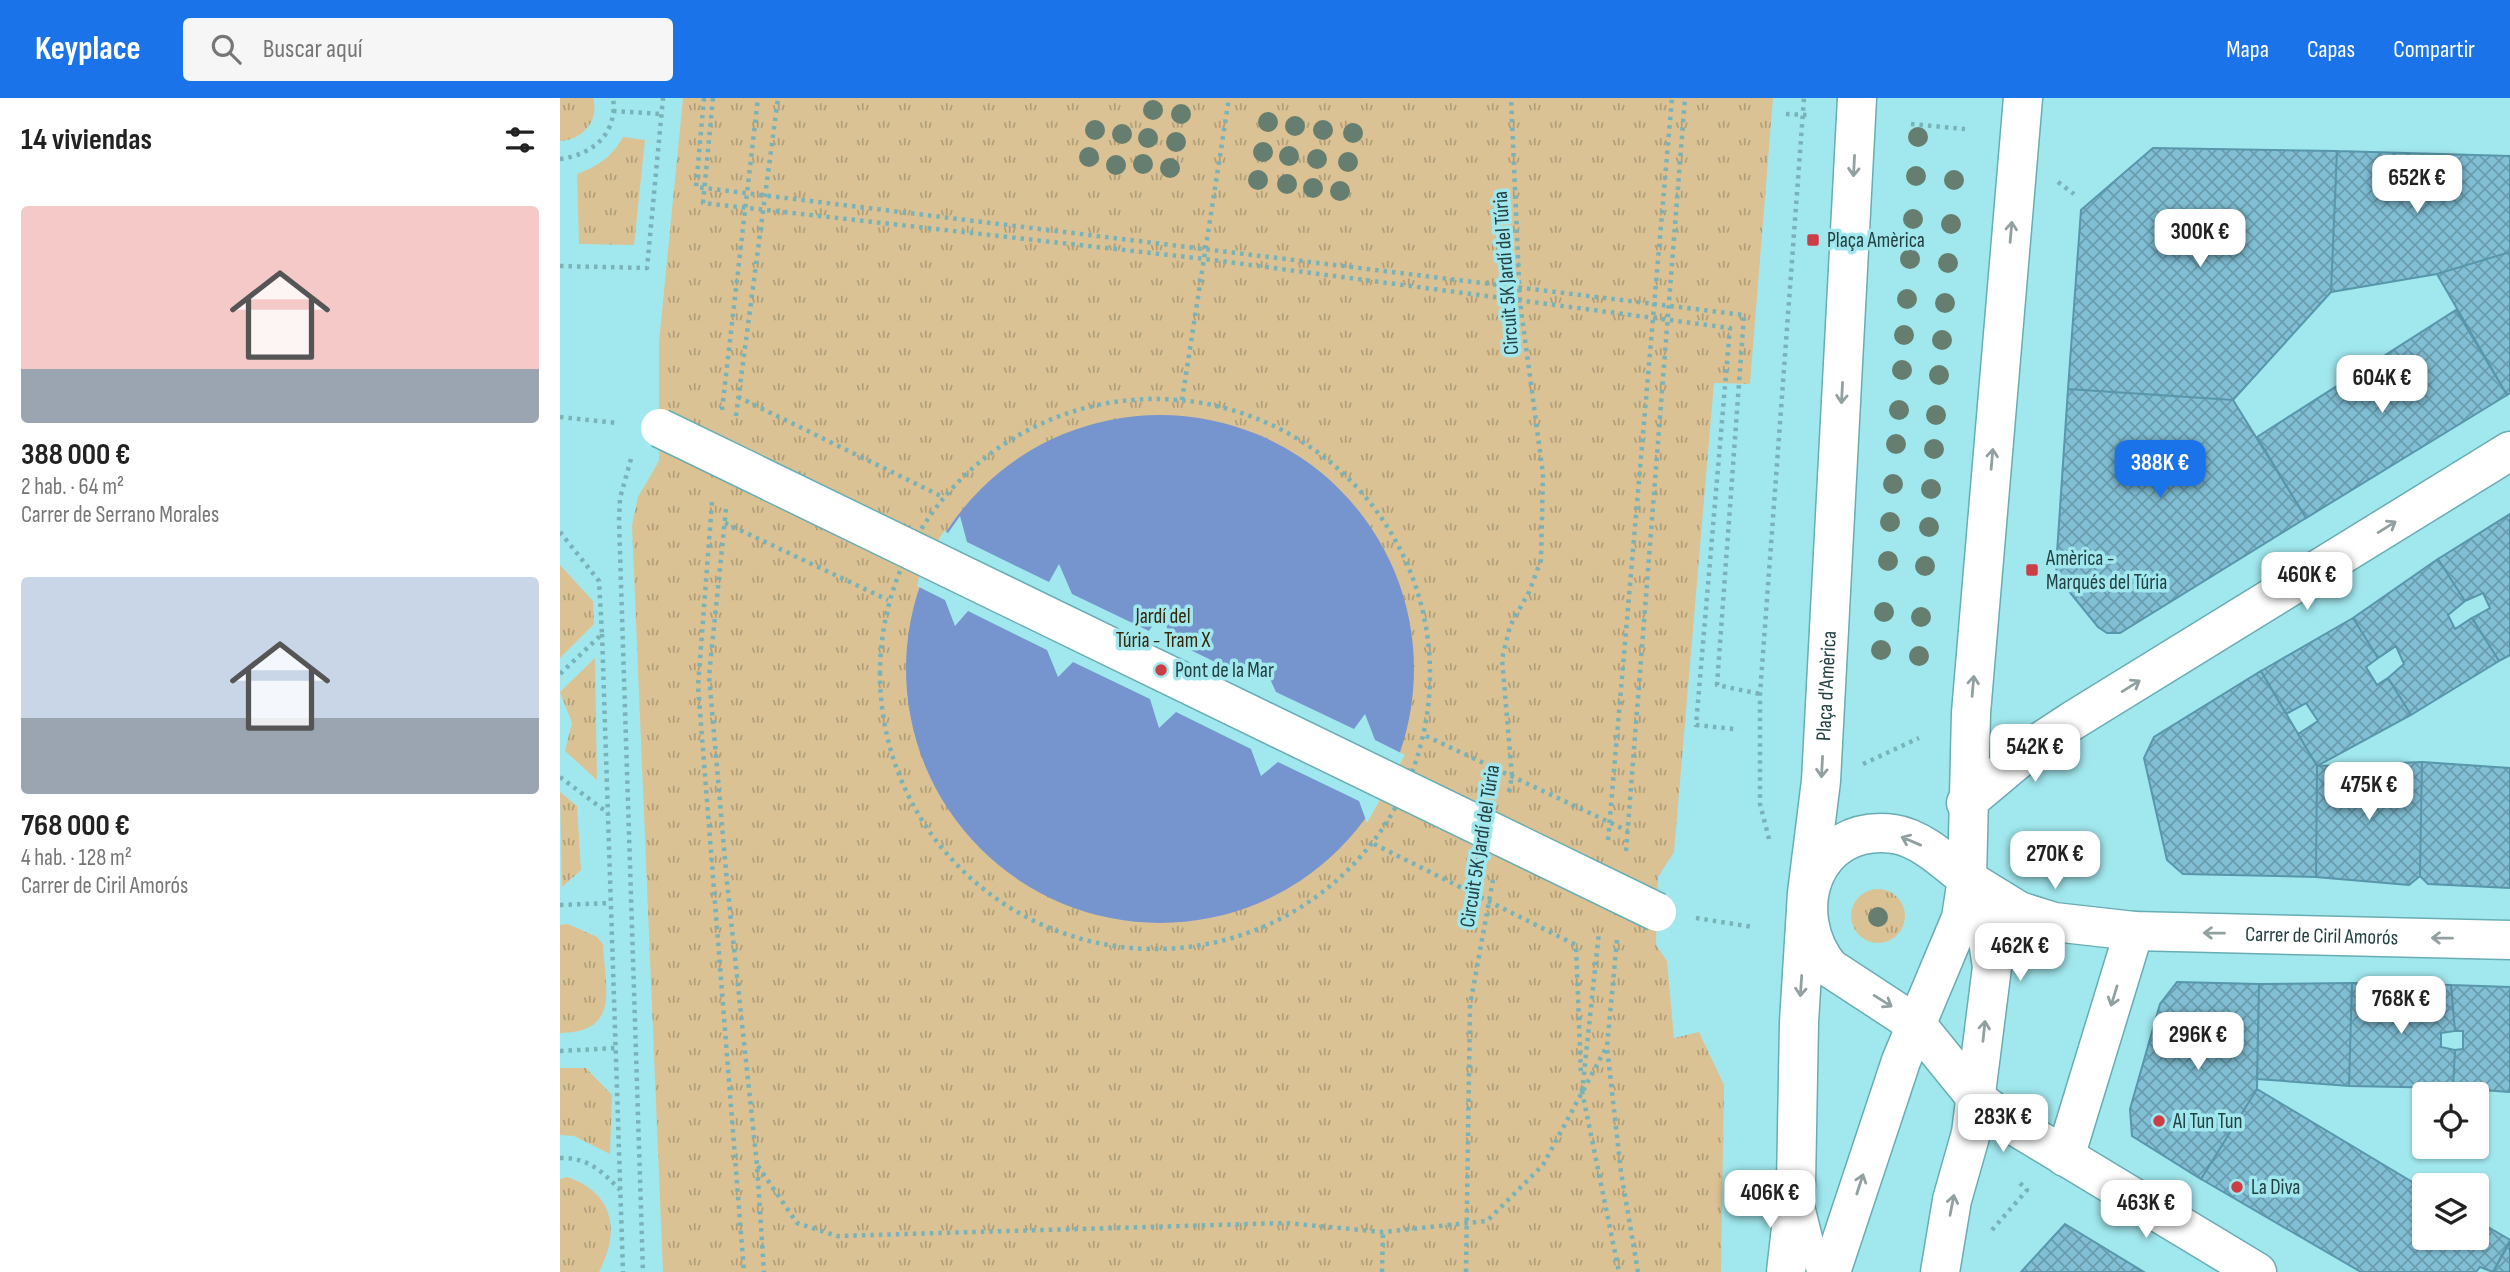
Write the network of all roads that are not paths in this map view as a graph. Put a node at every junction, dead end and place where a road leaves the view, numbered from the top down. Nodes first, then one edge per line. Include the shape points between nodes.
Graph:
1 (1857, 98) edge
2 (2023, 98) edge
3 (660, 428) road end
4 (2510, 451) edge
5 (1966, 803) junction
6 (1966, 879) junction
7 (1807, 894) junction
8 (1657, 912) road end
9 (2134, 931) junction
10 (2510, 940) edge
11 (1917, 1025) junction
12 (1977, 1098) junction
13 (2065, 1157) junction
14 (1796, 1184) junction
15 (1786, 1272) edge
16 (1803, 1272) edge
17 (1821, 1272) edge
18 (1831, 1272) edge
19 (1940, 1272) edge
20 (2257, 1272) edge

1 -> 7 street, Plaça d'Amèrica via 1822,770
5 -> 2 street
3 - 8 street, bridge
5 -> 4 street via 2072,721
5 - 6 street
6 -> 7 street via 1916,842 1895,834 1868,834 1831,849
6 - 9 street via 2019,911 2054,922
6 - 11 street via 1961,918
12 -> 6 street via 1992,967 1986,927
7 -> 11 street via 1815,943 1830,968
7 -> 14 street, Plaça d'Amèrica
10 -> 9 street, Carrer de Ciril Amorós
9 -> 13 street
11 - 12 street
18 -> 11 street via 1900,1061
12 - 13 street
19 -> 12 street
13 - 20 street
14 - 15 street, Plaça d'Amèrica
14 - 16 street
14 - 17 lane

